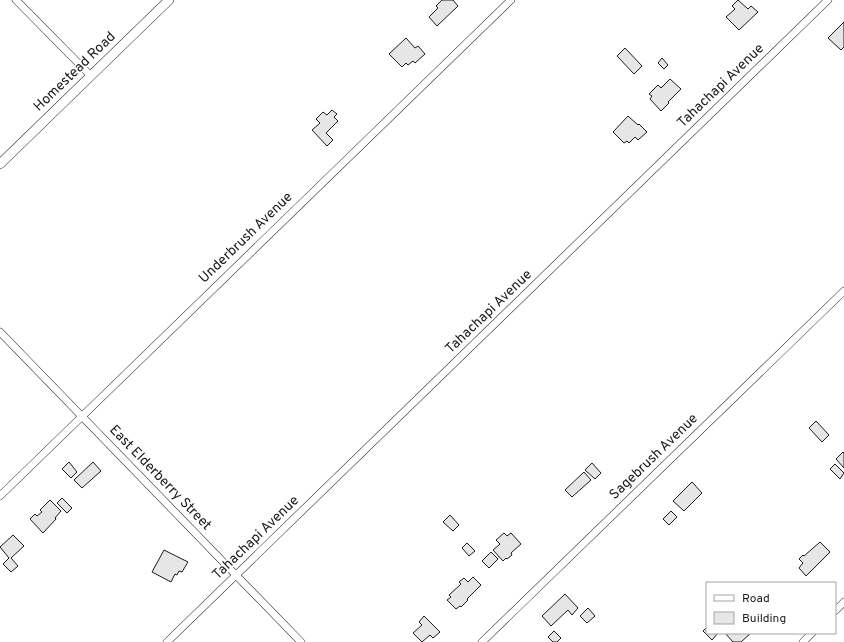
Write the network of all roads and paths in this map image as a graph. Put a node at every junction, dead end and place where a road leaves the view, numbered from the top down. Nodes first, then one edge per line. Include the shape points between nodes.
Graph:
1 (16, 0) edge
2 (169, 0) edge
3 (511, 0) edge
4 (828, 0) edge
5 (91, 76) junction
6 (0, 164) edge
7 (844, 291) edge
8 (0, 332) edge
9 (82, 417) junction
10 (0, 496) edge
11 (236, 575) junction
12 (844, 602) edge
13 (836, 610) edge
14 (811, 634) edge
15 (167, 642) edge
16 (301, 642) edge
17 (482, 642) edge
18 (803, 642) edge

1 - 5 street
2 - 5 main road, Homestead Road
3 - 9 street, Underbrush Avenue
4 - 11 street, Tahachapi Avenue
5 - 6 main road, Homestead Road
7 - 17 street, Sagebrush Avenue
8 - 9 street, East Elderberry Street
9 - 10 street, Underbrush Avenue
9 - 11 street, East Elderberry Street
11 - 15 street, Tahachapi Avenue
11 - 16 street, East Elderberry Street
12 - 13 street
14 - 18 street

